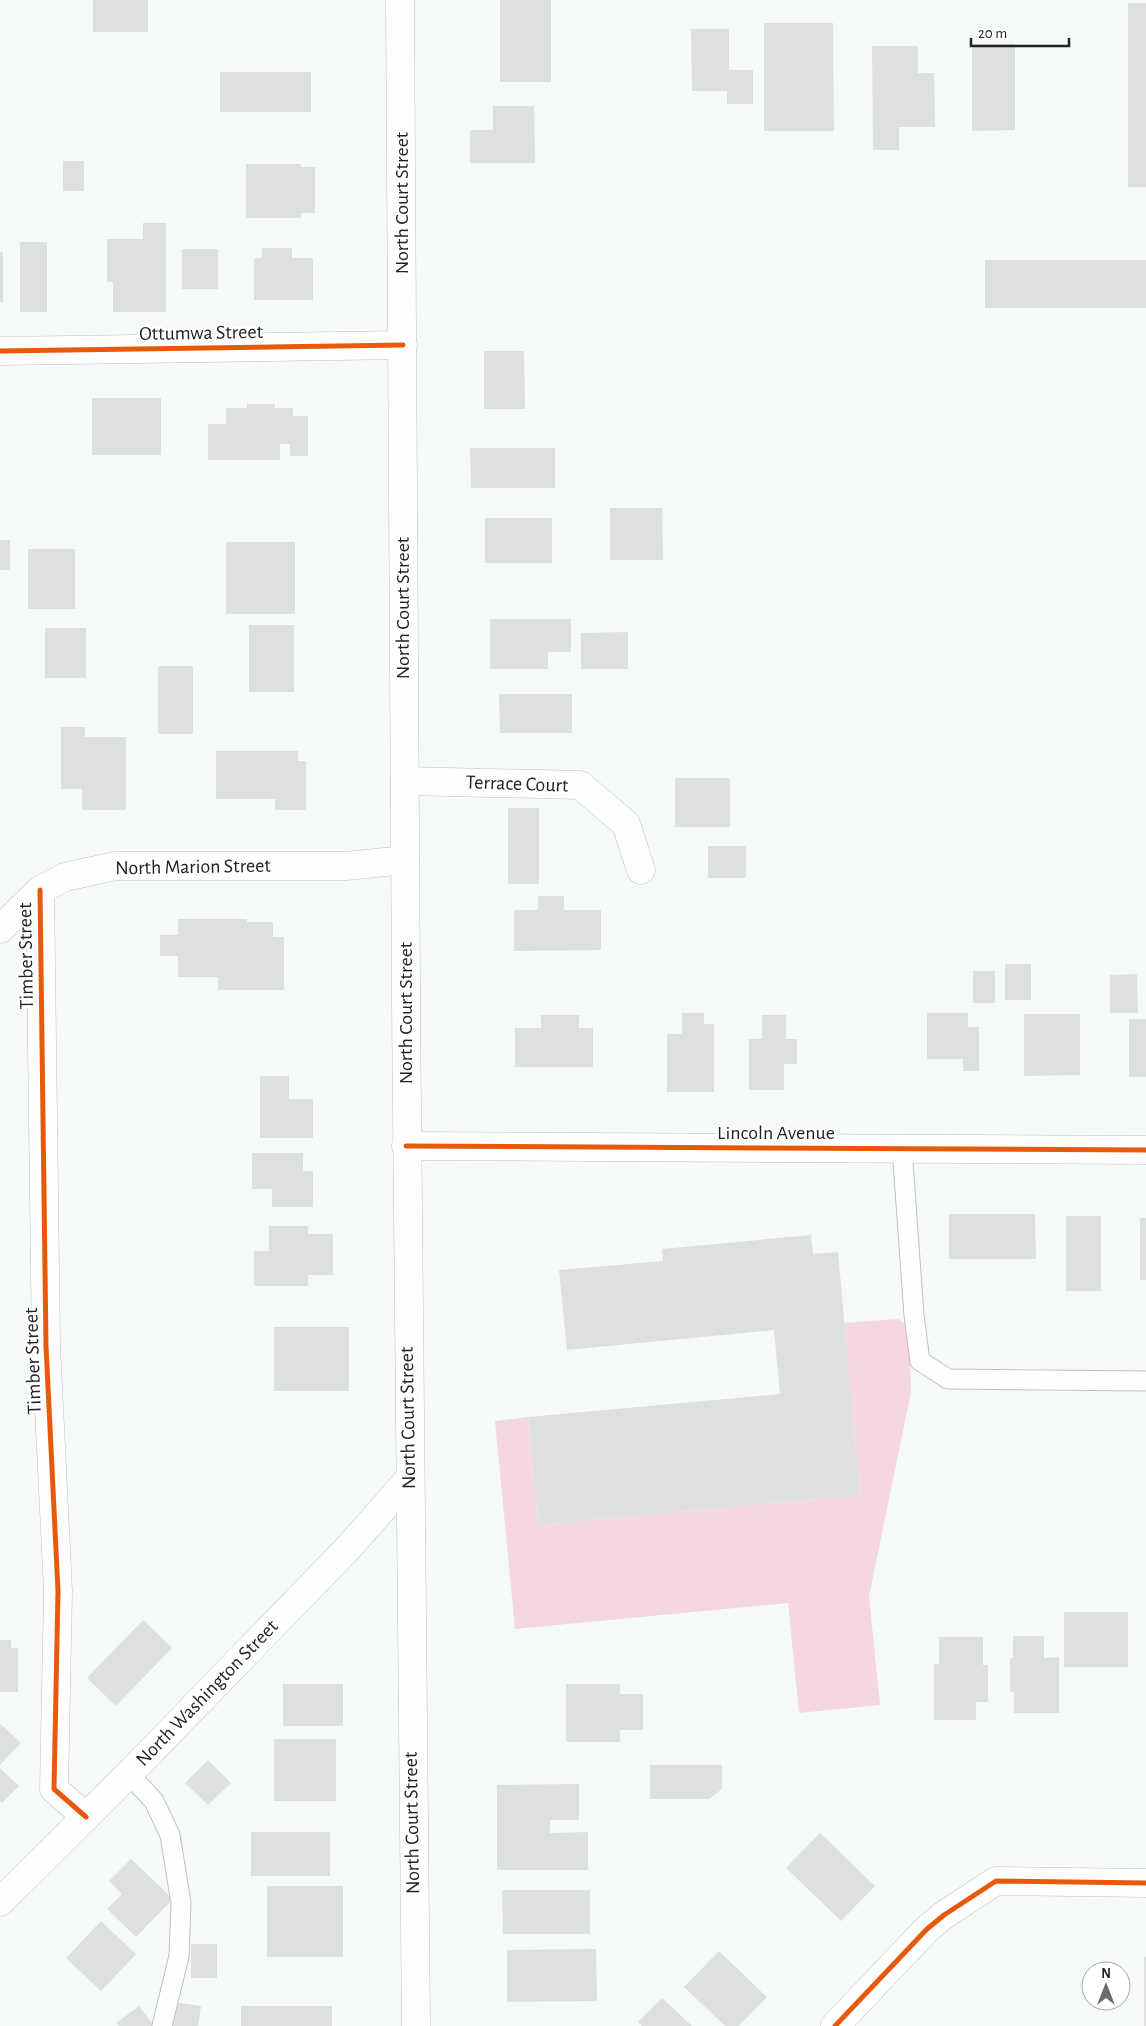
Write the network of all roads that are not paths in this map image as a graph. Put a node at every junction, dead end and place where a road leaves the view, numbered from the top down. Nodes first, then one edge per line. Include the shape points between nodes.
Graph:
1 (400, 0) edge
2 (403, 345) junction
3 (0, 351) edge
4 (405, 781) junction
5 (405, 860) junction
6 (641, 870) dead end
7 (40, 890) junction
8 (0, 929) edge
9 (406, 1146) junction
10 (902, 1148) junction
11 (1146, 1150) edge
12 (1146, 1381) edge
13 (409, 1479) junction
14 (129, 1774) junction
15 (86, 1817) junction
16 (1146, 1883) edge
17 (0, 1902) edge
18 (162, 2026) edge
19 (416, 2026) edge
20 (835, 2026) edge

1 - 2 street, North Court Street
2 - 3 street, Ottumwa Street
2 - 4 street, North Court Street
4 - 5 street, North Court Street
4 - 6 street, Terrace Court via 580,786 626,824
5 - 7 street, North Marion Street via 346,866 115,866 65,877
5 - 9 street, North Court Street
7 - 8 street, North Marion Street
7 - 15 street, Timber Street via 46,1346 58,1591 54,1788
9 - 10 street, Lincoln Avenue
9 - 13 street, North Court Street
10 - 11 street, Lincoln Avenue
10 - 12 lane via 920,1362 948,1379
13 - 14 street, North Washington Street via 366,1529
13 - 19 street, North Court Street
14 - 15 street, North Washington Street
14 - 18 lane via 154,1801 170,1835 181,1903 179,1956
15 - 17 street, North Washington Street
16 - 20 street via 996,1882 927,1929

